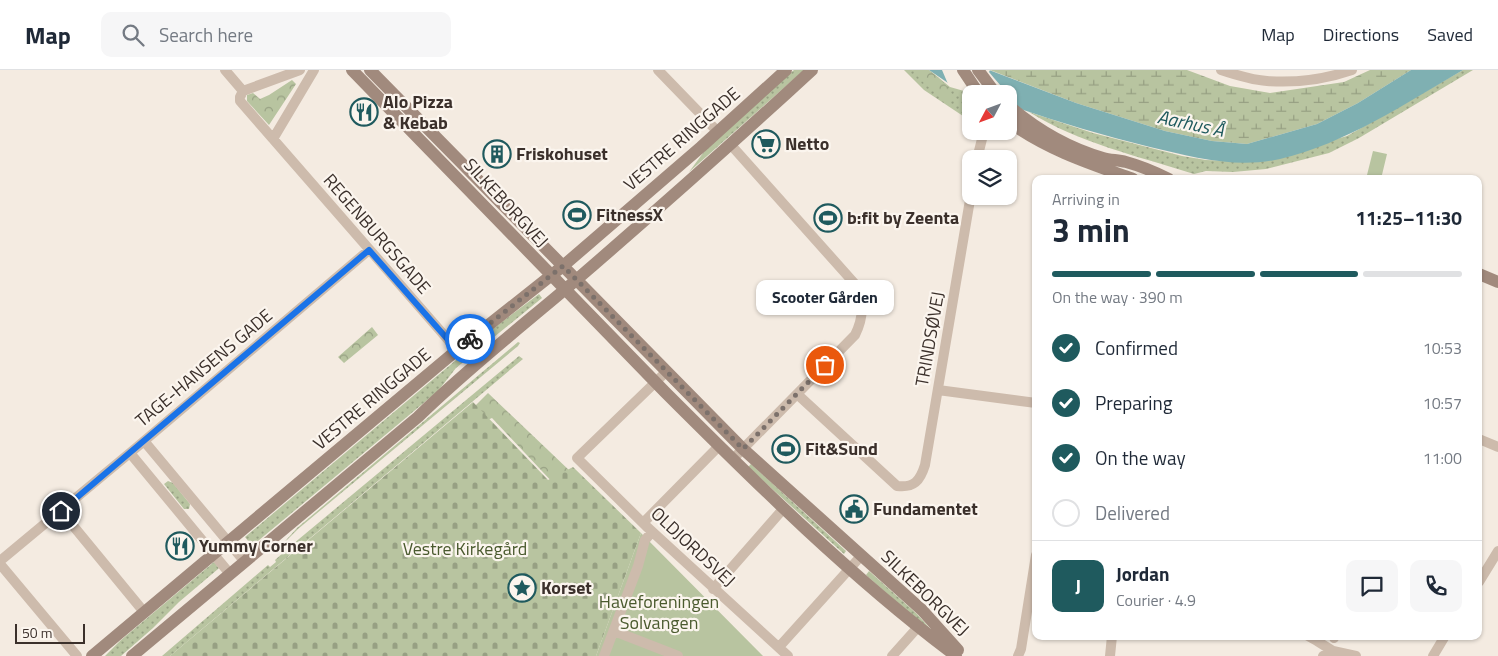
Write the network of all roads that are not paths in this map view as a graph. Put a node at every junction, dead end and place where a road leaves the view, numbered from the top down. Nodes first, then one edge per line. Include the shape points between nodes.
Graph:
1 (225, 70) edge
2 (300, 70) edge
3 (314, 70) edge
4 (352, 70) edge
5 (370, 70) edge
6 (658, 70) edge
7 (786, 70) edge
8 (812, 70) edge
9 (963, 70) edge
10 (978, 70) edge
11 (1221, 70) edge
12 (1352, 70) edge
13 (973, 85) edge
14 (989, 85) edge
15 (243, 91) junction
16 (1018, 113) edge
17 (1018, 128) edge
18 (718, 131) junction
19 (273, 139) junction
20 (731, 145) junction
21 (1122, 175) edge
22 (1160, 175) edge
23 (969, 205) edge
24 (369, 250) junction
25 (563, 266) junction
26 (1482, 275) edge
27 (551, 276) junction
28 (577, 280) junction
29 (1498, 282) edge
30 (564, 290) junction
31 (457, 350) junction
32 (666, 372) junction
33 (656, 382) junction
34 (938, 390) junction
35 (796, 394) junction
36 (1032, 402) edge
37 (1482, 440) edge
38 (144, 441) junction
39 (719, 446) junction
40 (1498, 447) edge
41 (743, 449) junction
42 (130, 453) junction
43 (733, 460) junction
44 (784, 508) junction
45 (61, 511) junction
46 (644, 523) junction
47 (652, 532) junction
48 (228, 542) junction
49 (1498, 551) edge
50 (214, 553) junction
51 (862, 556) junction
52 (0, 562) edge
53 (245, 562) junction
54 (850, 568) junction
55 (230, 574) junction
56 (1482, 577) edge
57 (1032, 581) edge
58 (713, 589) junction
59 (144, 612) junction
60 (918, 627) junction
61 (614, 631) junction
62 (1112, 640) edge
63 (1318, 640) edge
64 (1442, 640) edge
65 (779, 648) junction
66 (1333, 651) junction
67 (1113, 654) edge
68 (77, 656) edge
69 (92, 656) edge
70 (132, 656) edge
71 (604, 656) edge
72 (678, 656) edge
73 (788, 656) edge
74 (892, 656) edge
75 (956, 656) edge
76 (963, 656) edge
77 (1018, 656) edge
78 (1322, 656) edge
79 (1356, 656) edge
80 (1432, 656) edge

1 - 15 street
2 - 15 street
3 - 19 street
4 - 27 street, SILKEBORGVEJ
5 - 25 street, SILKEBORGVEJ
6 - 18 street
7 - 18 street, VESTRE RINGGADE
8 - 20 street, VESTRE RINGGADE
9 - 13 street
10 - 14 street
11 - 12 street via 1266,81 1335,76
15 - 19 street, REGENBURGSGADE via 240,96 242,104
16 - 22 street via 1034,126 1079,149
17 - 21 street via 1058,152
18 - 25 street, VESTRE RINGGADE
19 - 24 street, REGENBURGSGADE
20 - 28 street, VESTRE RINGGADE
20 - 35 street via 848,275 860,293 862,314 855,335
23 - 34 street, TRINDSØVEJ
24 - 31 street, REGENBURGSGADE
24 - 38 street, TAGE-HANSENS GADE
25 - 27 street, VESTRE RINGGADE
25 - 28 street, SILKEBORGVEJ
26 - 29 street
27 - 30 street, SILKEBORGVEJ
27 - 31 street, VESTRE RINGGADE
28 - 30 street, VESTRE RINGGADE
28 - 32 street, SILKEBORGVEJ
30 - 33 street, SILKEBORGVEJ
30 - 53 street, VESTRE RINGGADE
31 - 48 street, VESTRE RINGGADE
32 - 33 street
32 - 41 street, SILKEBORGVEJ
33 - 39 street, SILKEBORGVEJ
33 - 46 street, OLDJORDSVEJ via 577,458
34 - 35 street, TRINDSØVEJ via 922,476 906,487 897,486
34 - 36 street
35 - 41 street
37 - 40 street
38 - 42 street, TAGE-HANSENS GADE
38 - 48 street
39 - 43 street, SILKEBORGVEJ
39 - 46 street
41 - 43 street
41 - 51 street, SILKEBORGVEJ
42 - 45 street, TAGE-HANSENS GADE
42 - 50 street
43 - 44 street, SILKEBORGVEJ
44 - 54 street, SILKEBORGVEJ
44 - 58 street
45 - 52 street, TAGE-HANSENS GADE
45 - 59 street
46 - 47 street, OLDJORDSVEJ
47 - 58 street, OLDJORDSVEJ
47 - 61 street via 645,540
48 - 50 street, VESTRE RINGGADE
48 - 53 street
49 - 56 street
50 - 55 street
50 - 59 street, VESTRE RINGGADE
51 - 54 street, SILKEBORGVEJ
51 - 76 street, SILKEBORGVEJ via 922,610
52 - 68 street, TAGE-HANSENS GADE
53 - 55 street, VESTRE RINGGADE
54 - 60 street, SILKEBORGVEJ
54 - 65 street, SILKEBORGVEJ
55 - 70 street, VESTRE RINGGADE
57 - 77 street
58 - 65 street, OLDJORDSVEJ
59 - 69 street, VESTRE RINGGADE
60 - 74 street, SILKEBORGVEJ
60 - 75 street, SILKEBORGVEJ
61 - 71 street
61 - 72 street
62 - 67 street
63 - 66 street
64 - 80 street
65 - 73 street, OLDJORDSVEJ
66 - 78 street
66 - 79 street

